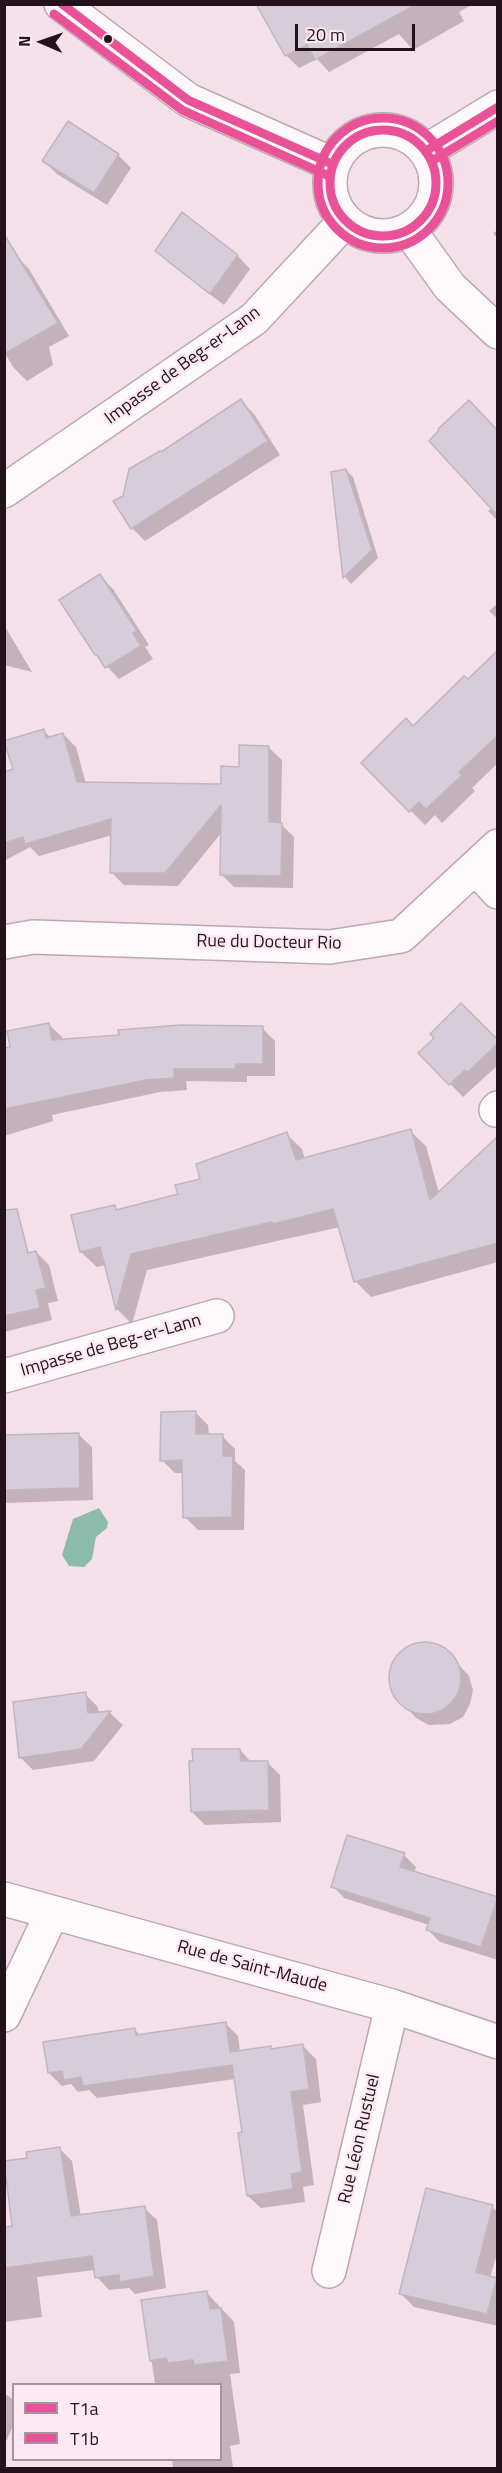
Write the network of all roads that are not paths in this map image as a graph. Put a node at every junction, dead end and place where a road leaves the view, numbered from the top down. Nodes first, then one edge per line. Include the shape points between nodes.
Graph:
1 (61, 4) edge
2 (498, 107) edge
3 (426, 151) junction
4 (332, 164) junction
5 (345, 221) junction
6 (409, 230) junction
7 (498, 332) edge
8 (4, 491) edge
9 (487, 857) edge
10 (498, 892) edge
11 (4, 942) edge
12 (218, 1316) dead end
13 (4, 1376) edge
14 (4, 1899) edge
15 (52, 1912) junction
16 (392, 2006) junction
17 (4, 2015) edge
18 (498, 2042) edge
19 (329, 2271) dead end

1 - 4 street via 188,100
2 - 3 street
3 - 4 street via 399,132 368,131 352,139
3 - 6 street via 434,167 436,185 432,203
4 - 5 street via 331,194
5 - 6 street via 376,236
5 - 8 street, Impasse de Beg-er-Lann via 254,319
6 - 7 street via 450,287
9 - 10 street
9 - 11 street, Rue du Docteur Rio via 401,936 330,947 33,937
12 - 13 street, Impasse de Beg-er-Lann
14 - 15 street, Rue de Saint-Maude
15 - 16 street, Rue de Saint-Maude
15 - 17 street
16 - 18 street, Rue de Saint-Maude
16 - 19 street, Rue Léon Rustuel

